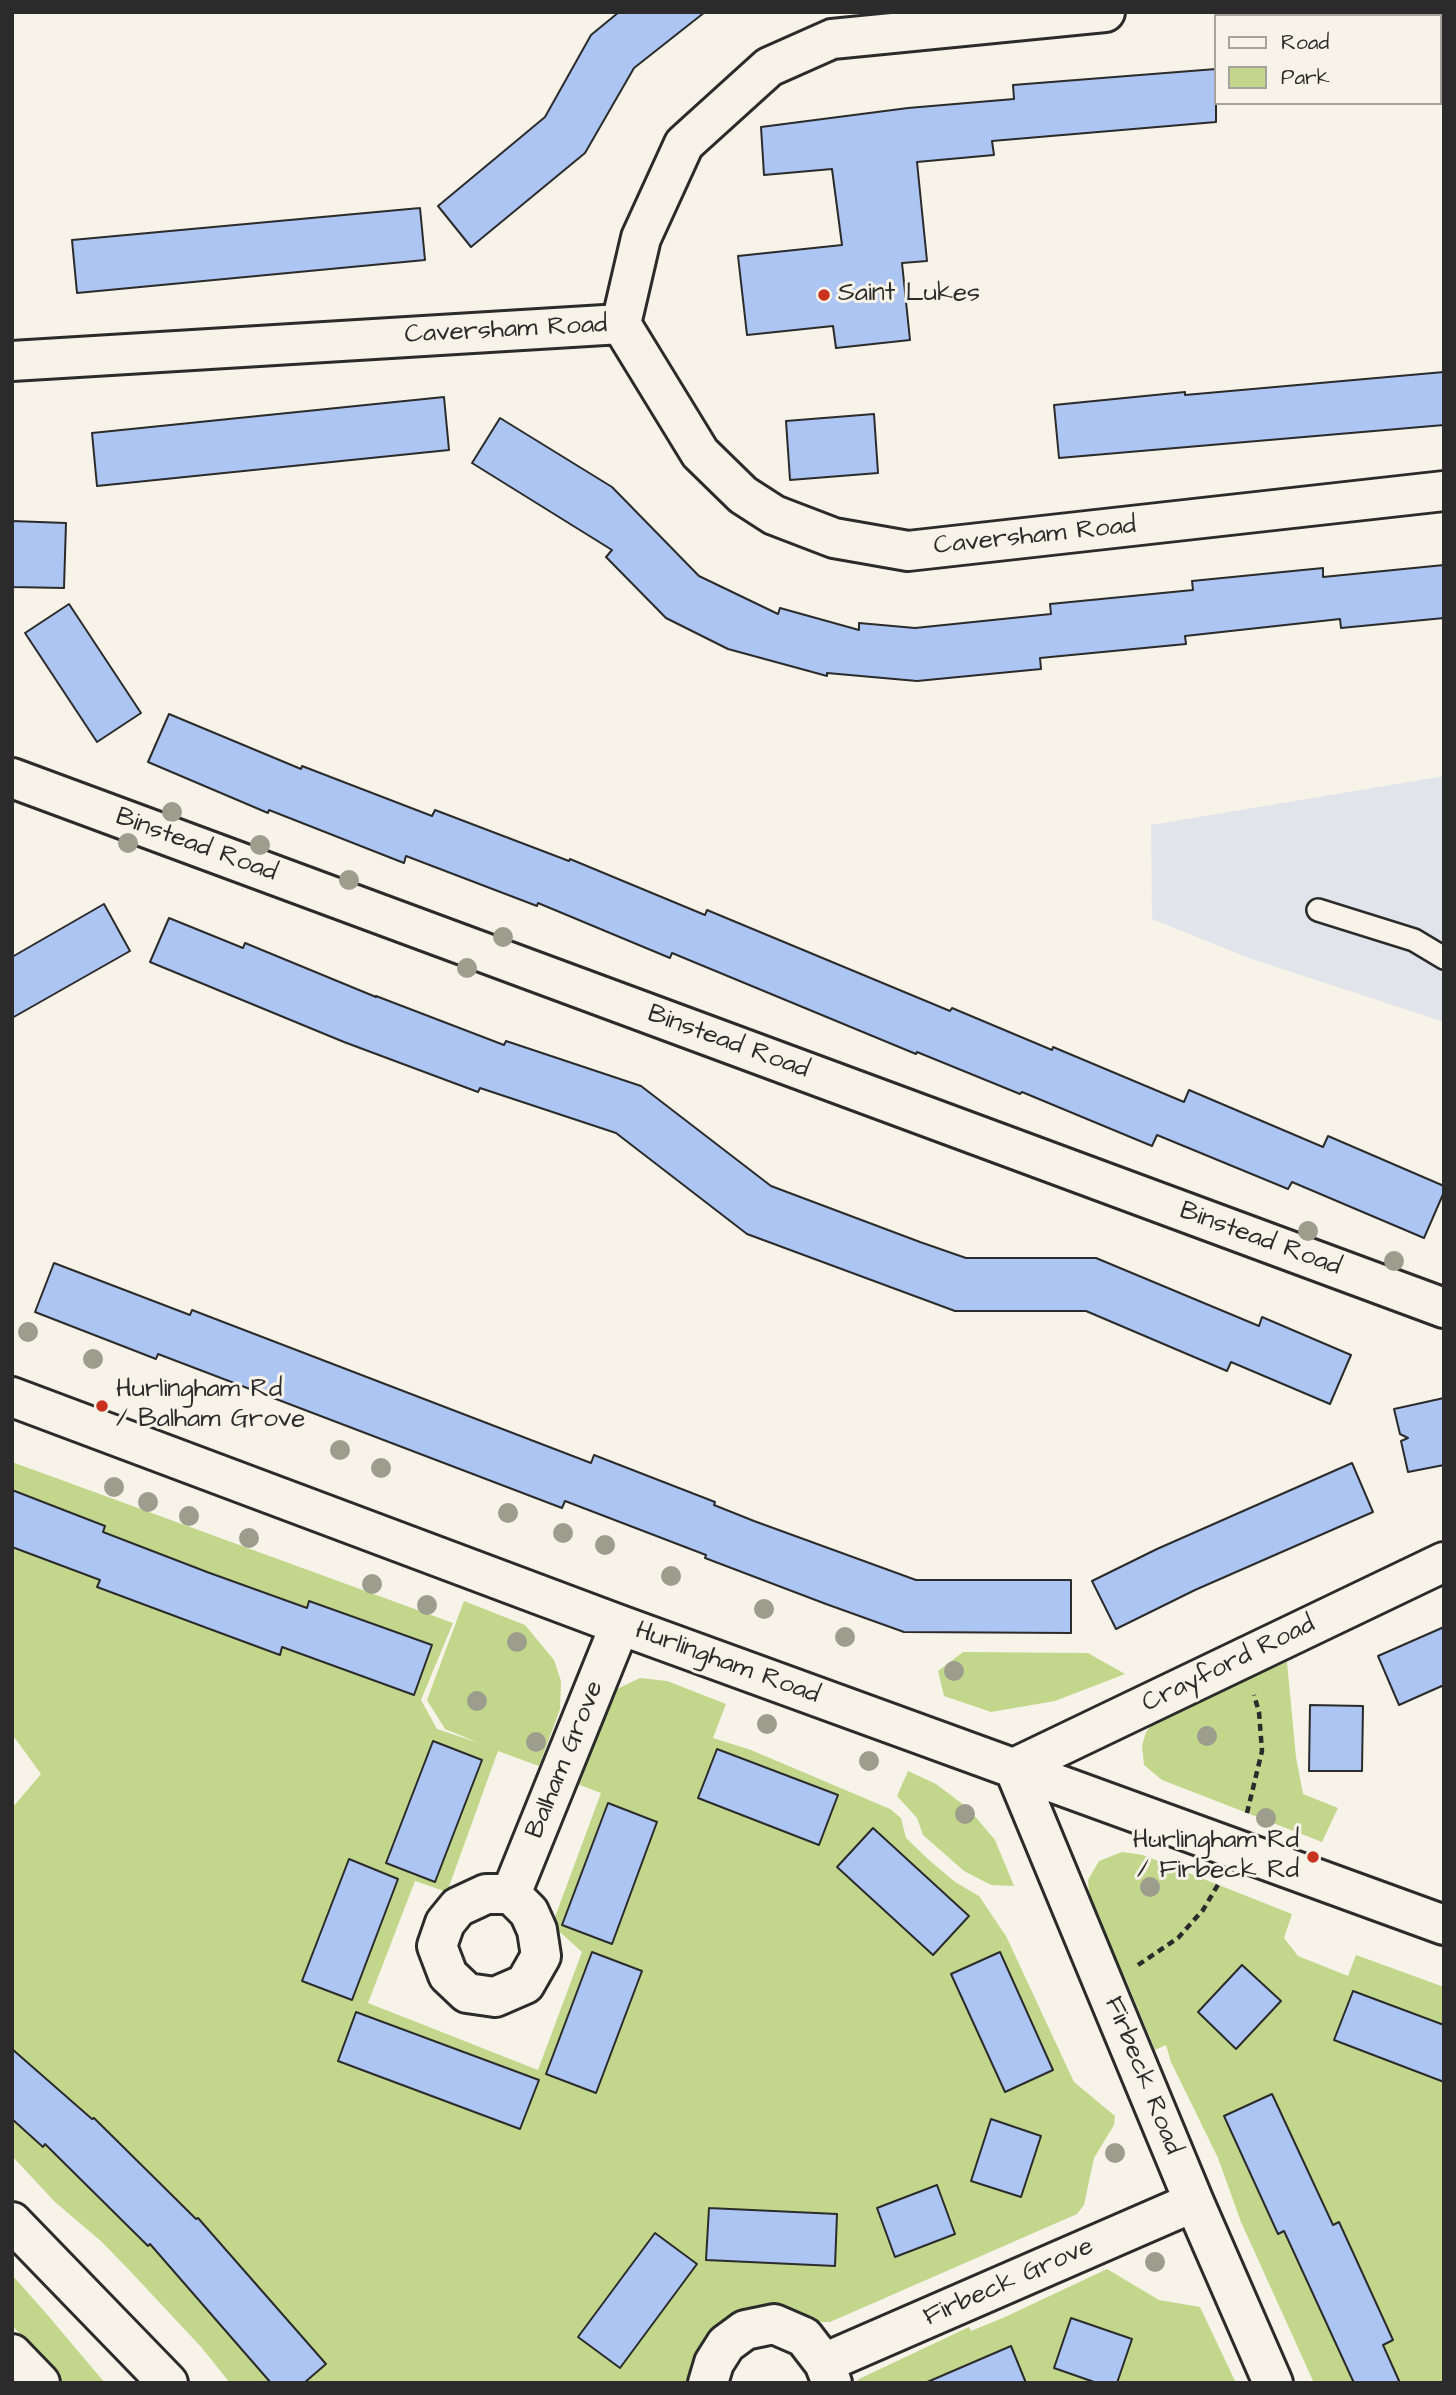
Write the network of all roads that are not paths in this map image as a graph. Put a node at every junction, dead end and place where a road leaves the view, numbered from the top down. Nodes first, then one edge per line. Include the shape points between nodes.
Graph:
1 (1105, 12) edge
2 (621, 324) junction
3 (12, 361) edge
4 (1444, 491) edge
5 (12, 778) edge
6 (1318, 910) dead end
7 (1444, 958) edge
8 (1444, 1308) edge
9 (12, 1397) edge
10 (1444, 1562) edge
11 (620, 1625) junction
12 (1014, 1768) junction
13 (511, 1894) dead end
14 (1444, 1925) edge
15 (1194, 2202) junction
16 (12, 2222) edge
17 (12, 2354) edge
18 (828, 2373) edge
19 (40, 2383) edge
20 (168, 2383) edge
21 (708, 2383) edge
22 (1273, 2383) edge

1 - 2 street via 832,39 769,67 684,144 640,238
2 - 3 street, Caversham Road
2 - 4 street, Caversham Road via 700,453 743,495 774,514 834,538 908,551
5 - 8 street, Binstead Road
6 - 7 lane via 1415,940
9 - 11 street, Hurlingham Road
10 - 12 street, Crayford Road
11 - 12 street, Hurlingham Road
11 - 13 street, Balham Grove
12 - 14 street, Hurlingham Road
12 - 15 street, Firbeck Road
15 - 18 street, Firbeck Grove
15 - 22 street, Firbeck Road
16 - 20 street
17 - 19 street
18 - 21 street, Firbeck Grove via 804,2337 774,2324 745,2330 726,2344

